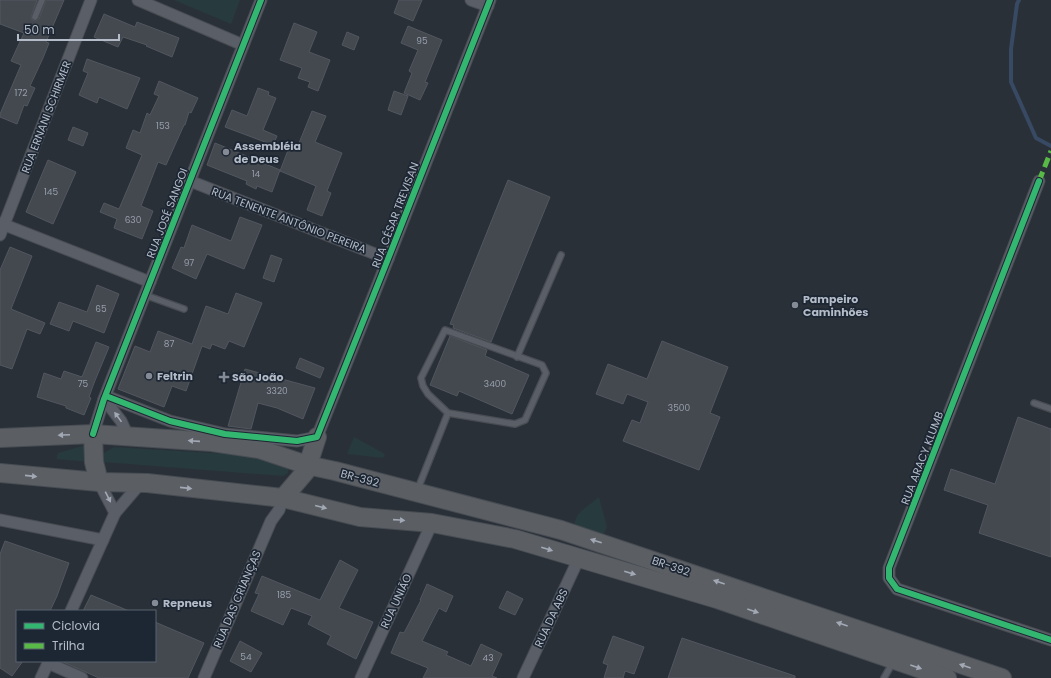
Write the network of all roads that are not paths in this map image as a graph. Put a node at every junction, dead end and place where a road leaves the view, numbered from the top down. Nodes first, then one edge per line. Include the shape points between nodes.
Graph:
1 (42, 0) edge
2 (92, 0) edge
3 (138, 0) edge
4 (260, 0) edge
5 (472, 0) edge
6 (489, 3) edge
7 (35, 17) dead end
8 (243, 45) junction
9 (1039, 181) dead end
10 (190, 182) junction
11 (1, 228) edge
12 (561, 255) dead end
13 (388, 259) junction
14 (150, 282) junction
15 (145, 295) junction
16 (184, 309) dead end
17 (517, 356) junction
18 (105, 398) junction
19 (1034, 403) dead end
20 (1051, 409) edge
21 (448, 413) junction
22 (93, 434) junction
23 (128, 436) junction
24 (0, 438) edge
25 (315, 442) junction
26 (287, 457) junction
27 (307, 465) junction
28 (335, 471) junction
29 (0, 473) edge
30 (99, 482) junction
31 (296, 482) junction
32 (147, 484) junction
33 (416, 493) junction
34 (277, 497) junction
35 (115, 513) junction
36 (0, 520) edge
37 (432, 523) junction
38 (103, 540) junction
39 (580, 558) junction
40 (71, 610) edge
41 (1051, 640) edge
42 (894, 660) junction
43 (48, 662) edge
44 (41, 678) edge
45 (82, 678) edge
46 (204, 678) edge
47 (361, 678) edge
48 (523, 678) edge
49 (884, 678) edge
50 (947, 678) edge
51 (1002, 678) edge

1 - 7 lane
2 - 11 street, RUA ERNANI SCHIRMER
3 - 8 street
4 - 8 street, RUA JOSÉ SANGOI
5 - 6 street
6 - 13 street, RUA CÉSAR TREVISAN
8 - 10 street, RUA JOSÉ SANGOI
9 - 41 street, RUA ARACY KLUMB via 892,561 889,578 896,589
10 - 13 street, RUA TENENTE ANTÔNIO PEREIRA
10 - 14 street, RUA JOSÉ SANGOI
11 - 14 street
12 - 17 lane
13 - 25 street, RUA CÉSAR TREVISAN
14 - 15 street, RUA JOSÉ SANGOI
15 - 16 lane
15 - 18 street, RUA JOSÉ SANGOI
17 - 21 lane via 542,364 546,373 525,420 515,424
17 - 21 lane via 445,330 421,378 428,394
18 - 22 street, RUA JOSÉ SANGOI
23 -> 18 street
18 - 25 street via 170,421 225,434
19 - 20 lane
21 - 33 lane
22 - 23 highway, BR-392
22 -> 24 highway, BR-392
22 - 30 highway via 94,462
26 -> 23 highway, BR-392 via 259,449 212,442
25 - 26 highway
25 - 27 highway
25 - 28 highway, BR-392 via 322,463
26 - 27 highway, BR-392
26 - 31 highway via 296,469
27 - 28 highway, BR-392
27 - 31 highway via 306,471
28 - 33 highway, BR-392
29 -> 30 highway, BR-392
30 - 32 highway, BR-392
30 -> 35 street
31 - 34 highway
32 -> 34 highway, BR-392
32 - 35 street via 139,485
51 -> 33 highway, BR-392 via 561,530
34 -> 37 highway, BR-392 via 360,517
34 - 46 street, RUA DAS CRIANÇAS via 271,521
35 - 38 street
36 - 38 street
37 -> 39 highway, BR-392 via 515,539
37 - 47 street, RUA UNIÃO
38 - 40 street
39 -> 42 highway, BR-392 via 716,599
39 - 48 street, RUA DA ABS
42 - 49 lane
42 -> 50 highway, BR-392
43 - 44 street
43 - 45 street

